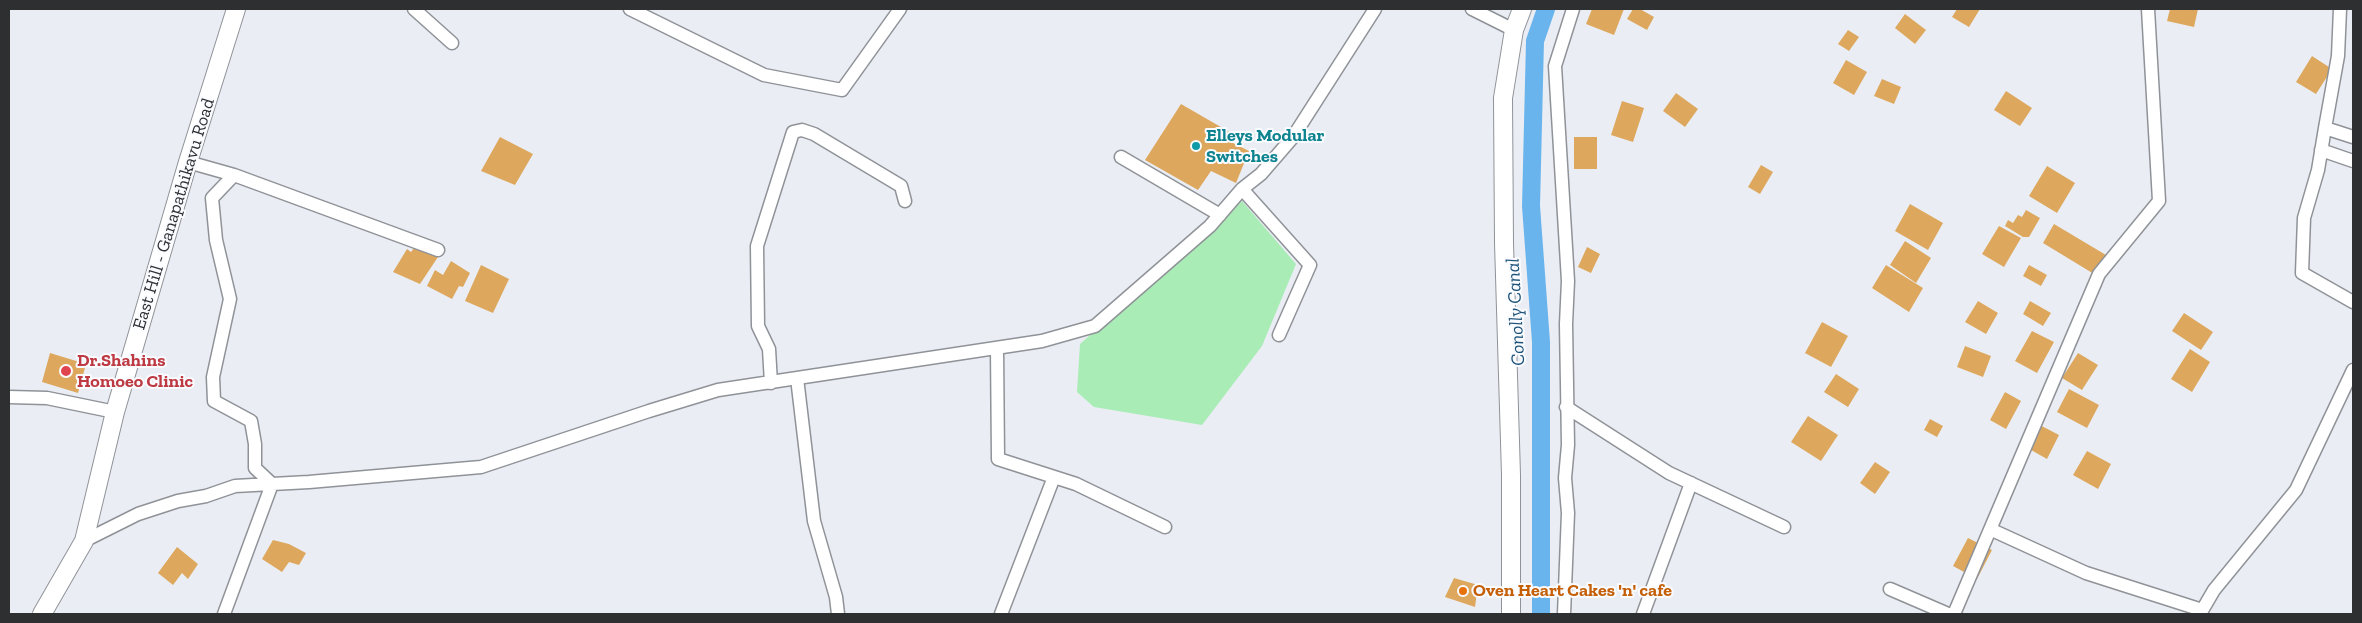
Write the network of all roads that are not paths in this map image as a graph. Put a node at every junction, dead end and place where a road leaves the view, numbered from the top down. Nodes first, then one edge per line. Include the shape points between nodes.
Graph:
1 (236, 9) edge
2 (414, 9) edge
3 (630, 9) edge
4 (900, 9) edge
5 (1375, 9) edge
6 (1472, 9) edge
7 (1522, 9) edge
8 (1573, 9) edge
9 (2148, 9) edge
10 (2340, 9) edge
11 (1514, 30) junction
12 (452, 43) dead end
13 (2325, 128) junction
14 (2353, 137) edge
15 (2321, 150) junction
16 (1121, 156) dead end
17 (2353, 161) edge
18 (188, 162) junction
19 (234, 175) junction
20 (1242, 189) junction
21 (904, 200) dead end
22 (1220, 214) junction
23 (438, 250) dead end
24 (2353, 302) edge
25 (1279, 335) dead end
26 (997, 348) junction
27 (2353, 370) edge
28 (797, 378) junction
29 (770, 383) junction
30 (9, 397) edge
31 (1566, 407) junction
32 (115, 412) junction
33 (1054, 477) junction
34 (1691, 483) junction
35 (272, 484) junction
36 (1165, 527) dead end
37 (1784, 527) dead end
38 (1992, 530) junction
39 (84, 541) junction
40 (1890, 589) dead end
41 (2201, 612) edge
42 (42, 614) edge
43 (224, 614) edge
44 (838, 614) edge
45 (1000, 614) edge
46 (1511, 614) edge
47 (1564, 614) edge
48 (1643, 614) edge
49 (1948, 614) edge
50 (1954, 614) edge

1 - 18 main road, East Hill - Ganapathikavu Road
2 - 12 street
3 - 4 street via 764,75 842,90
5 - 20 street via 1293,138 1261,174
6 - 11 street
7 - 11 main road
8 - 31 street via 1555,66 1568,280
9 - 38 street via 2158,200 2099,274
10 - 13 street via 2338,56
11 - 46 main road via 1503,98
13 - 14 street
13 - 15 street
15 - 17 street
15 - 24 street via 2304,218 2302,273
16 - 22 street
18 - 19 street
18 - 32 main road, East Hill - Ganapathikavu Road
19 - 23 street
19 - 35 street via 212,198 216,240 230,299 213,377 214,401 251,421 255,444 254,468
20 - 22 street
20 - 25 street via 1310,265
21 - 29 street via 901,186 814,134 802,130 793,132 757,246 758,326 769,349
22 - 26 street via 1095,326 1042,341
26 - 28 street
26 - 33 street via 998,459
27 - 41 street via 2296,490 2214,590
28 - 29 street
28 - 44 street via 814,521
29 - 35 street via 718,390 481,467
30 - 32 street via 47,398
31 - 34 street via 1668,473
31 - 47 street via 1568,513
32 - 39 main road, East Hill - Ganapathikavu Road
33 - 36 street via 1076,484
33 - 45 street
34 - 37 street
34 - 48 street
35 - 39 street via 235,486 178,501 138,514
35 - 43 street
38 - 41 street via 2086,573
38 - 50 street
39 - 42 main road, East Hill - Ganapathikavu Road
40 - 49 street

